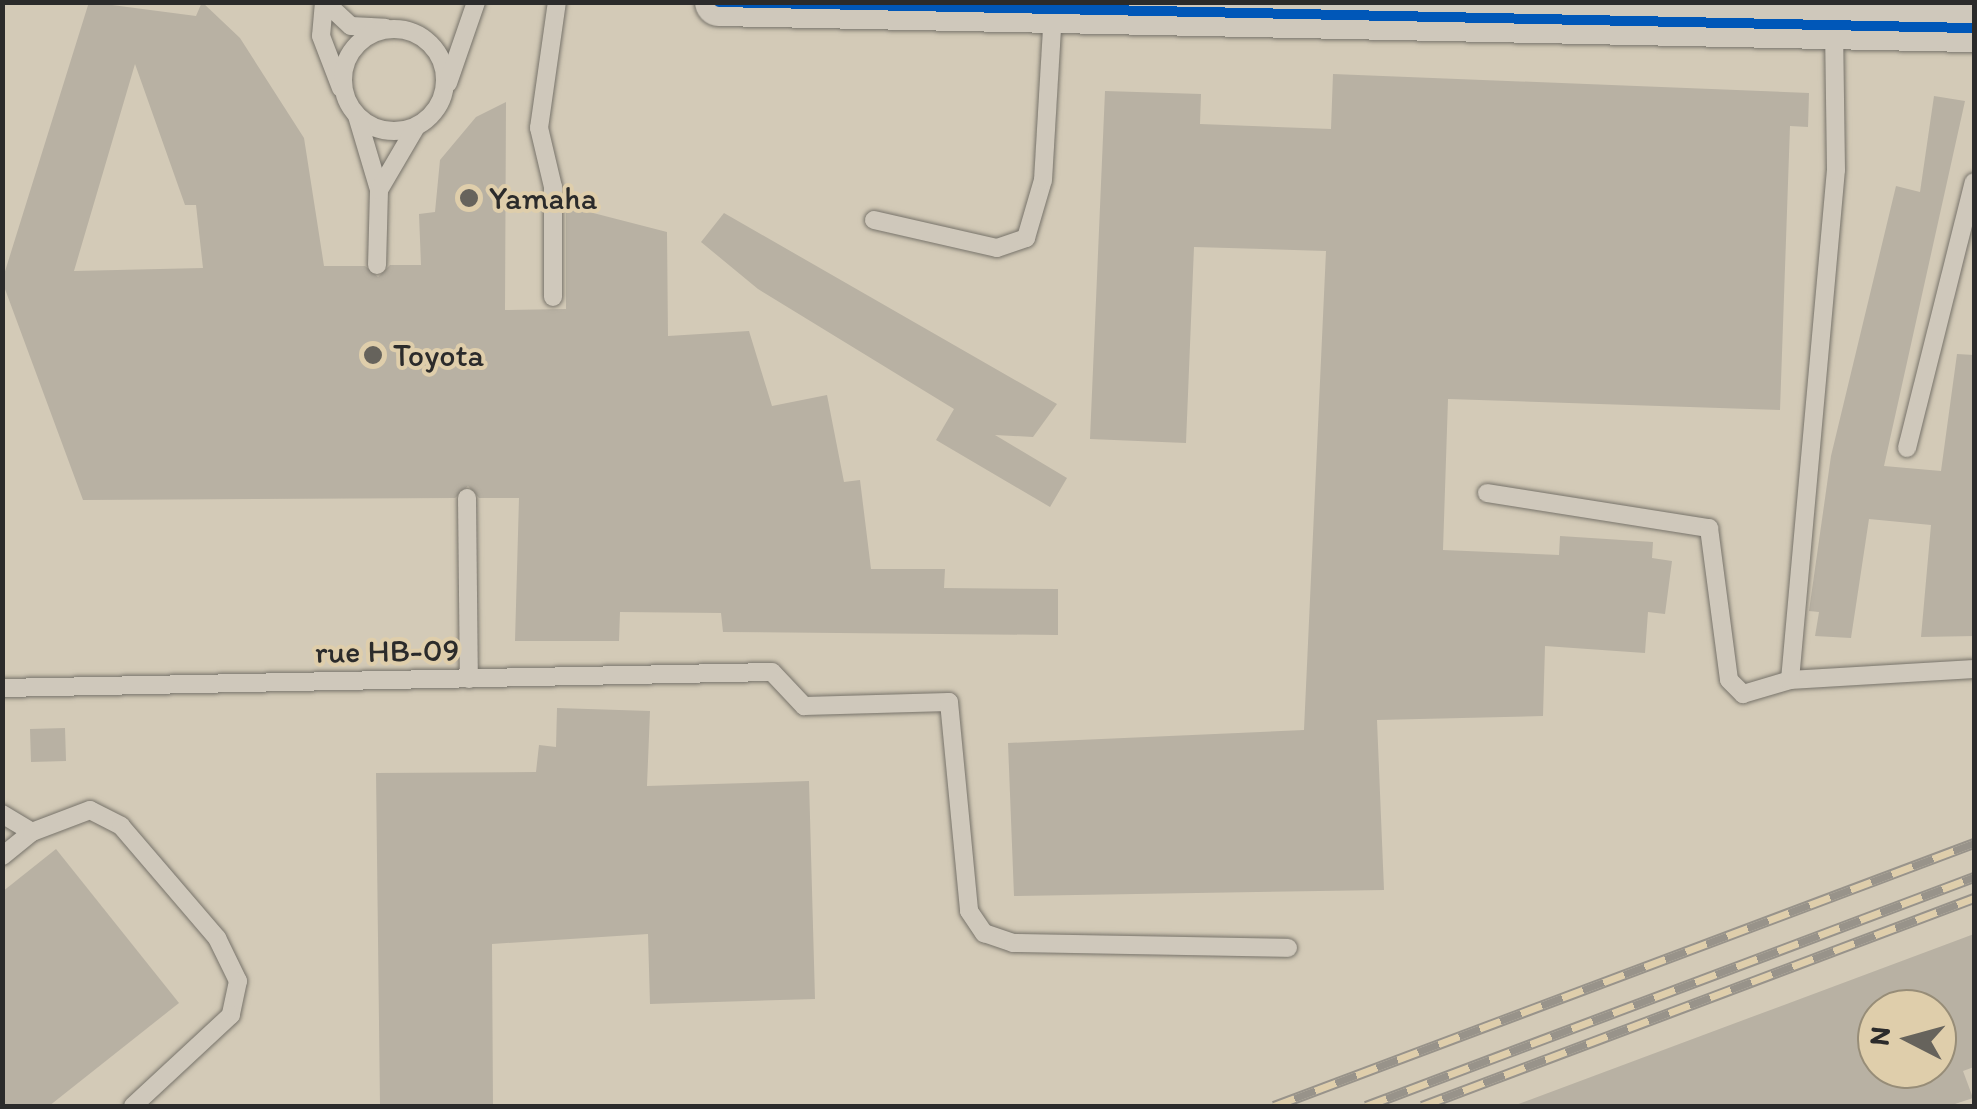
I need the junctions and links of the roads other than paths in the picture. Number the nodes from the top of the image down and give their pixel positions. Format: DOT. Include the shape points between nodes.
graph roads {
  1 [pos="324,2"];
  2 [pos="476,2"];
  3 [pos="557,2"];
  4 [pos="719,2"];
  5 [pos="1299,8"];
  6 [pos="1053,11"];
  7 [pos="1834,25"];
  8 [pos="391,28"];
  9 [pos="1974,28"];
  10 [pos="344,92"];
  11 [pos="442,97"];
  12 [pos="357,116"];
  13 [pos="416,127"];
  14 [pos="1974,182"];
  15 [pos="379,190"];
  16 [pos="874,220"];
  17 [pos="377,265"];
  18 [pos="553,298"];
  19 [pos="1907,448"];
  20 [pos="1487,494"];
  21 [pos="466,498"];
  22 [pos="1974,669"];
  23 [pos="469,679"];
  24 [pos="1790,680"];
  25 [pos="2,688"];
  26 [pos="2,814"];
  27 [pos="32,832"];
  28 [pos="2,856"];
  29 [pos="1288,948"];
  30 [pos="132,1106"];
  1 -- 8 [label="lane" via="351,26"];
  1 -- 10 [label="lane" via="326,60"];
  2 -- 11 [label="lane"];
  3 -- 18 [label="lane" via="539,128 553,188"];
  4 -- 6 [label="street"];
  5 -- 6 [label="street"];
  5 -- 7 [label="street"];
  6 -- 16 [label="lane" via="1043,180 1026,238 997,248"];
  7 -- 9 [label="street"];
  7 -- 24 [label="lane" via="1836,170"];
  8 -- 10 [label="lane" via="352,51"];
  8 -- 11 [label="lane" via="433,46"];
  10 -- 12 [label="lane"];
  11 -- 13 [label="lane"];
  12 -- 13 [label="lane" via="394,132"];
  12 -- 15 [label="lane"];
  13 -- 15 [label="lane"];
  14 -- 19 [label="lane"];
  15 -- 17 [label="lane"];
  20 -- 24 [label="lane" via="1709,528 1734,690"];
  21 -- 23 [label="lane"];
  22 -- 24 [label="lane"];
  23 -- 25 [label="lane, rue HB-09"];
  23 -- 29 [label="lane, rue HB-09" via="772,672 804,706 940,700 955,708 970,910 984,933 1013,943"];
  26 -- 27 [label="lane"];
  27 -- 28 [label="lane"];
  27 -- 30 [label="lane" via="90,810 121,826 217,938 238,981 232,1014"];
}
